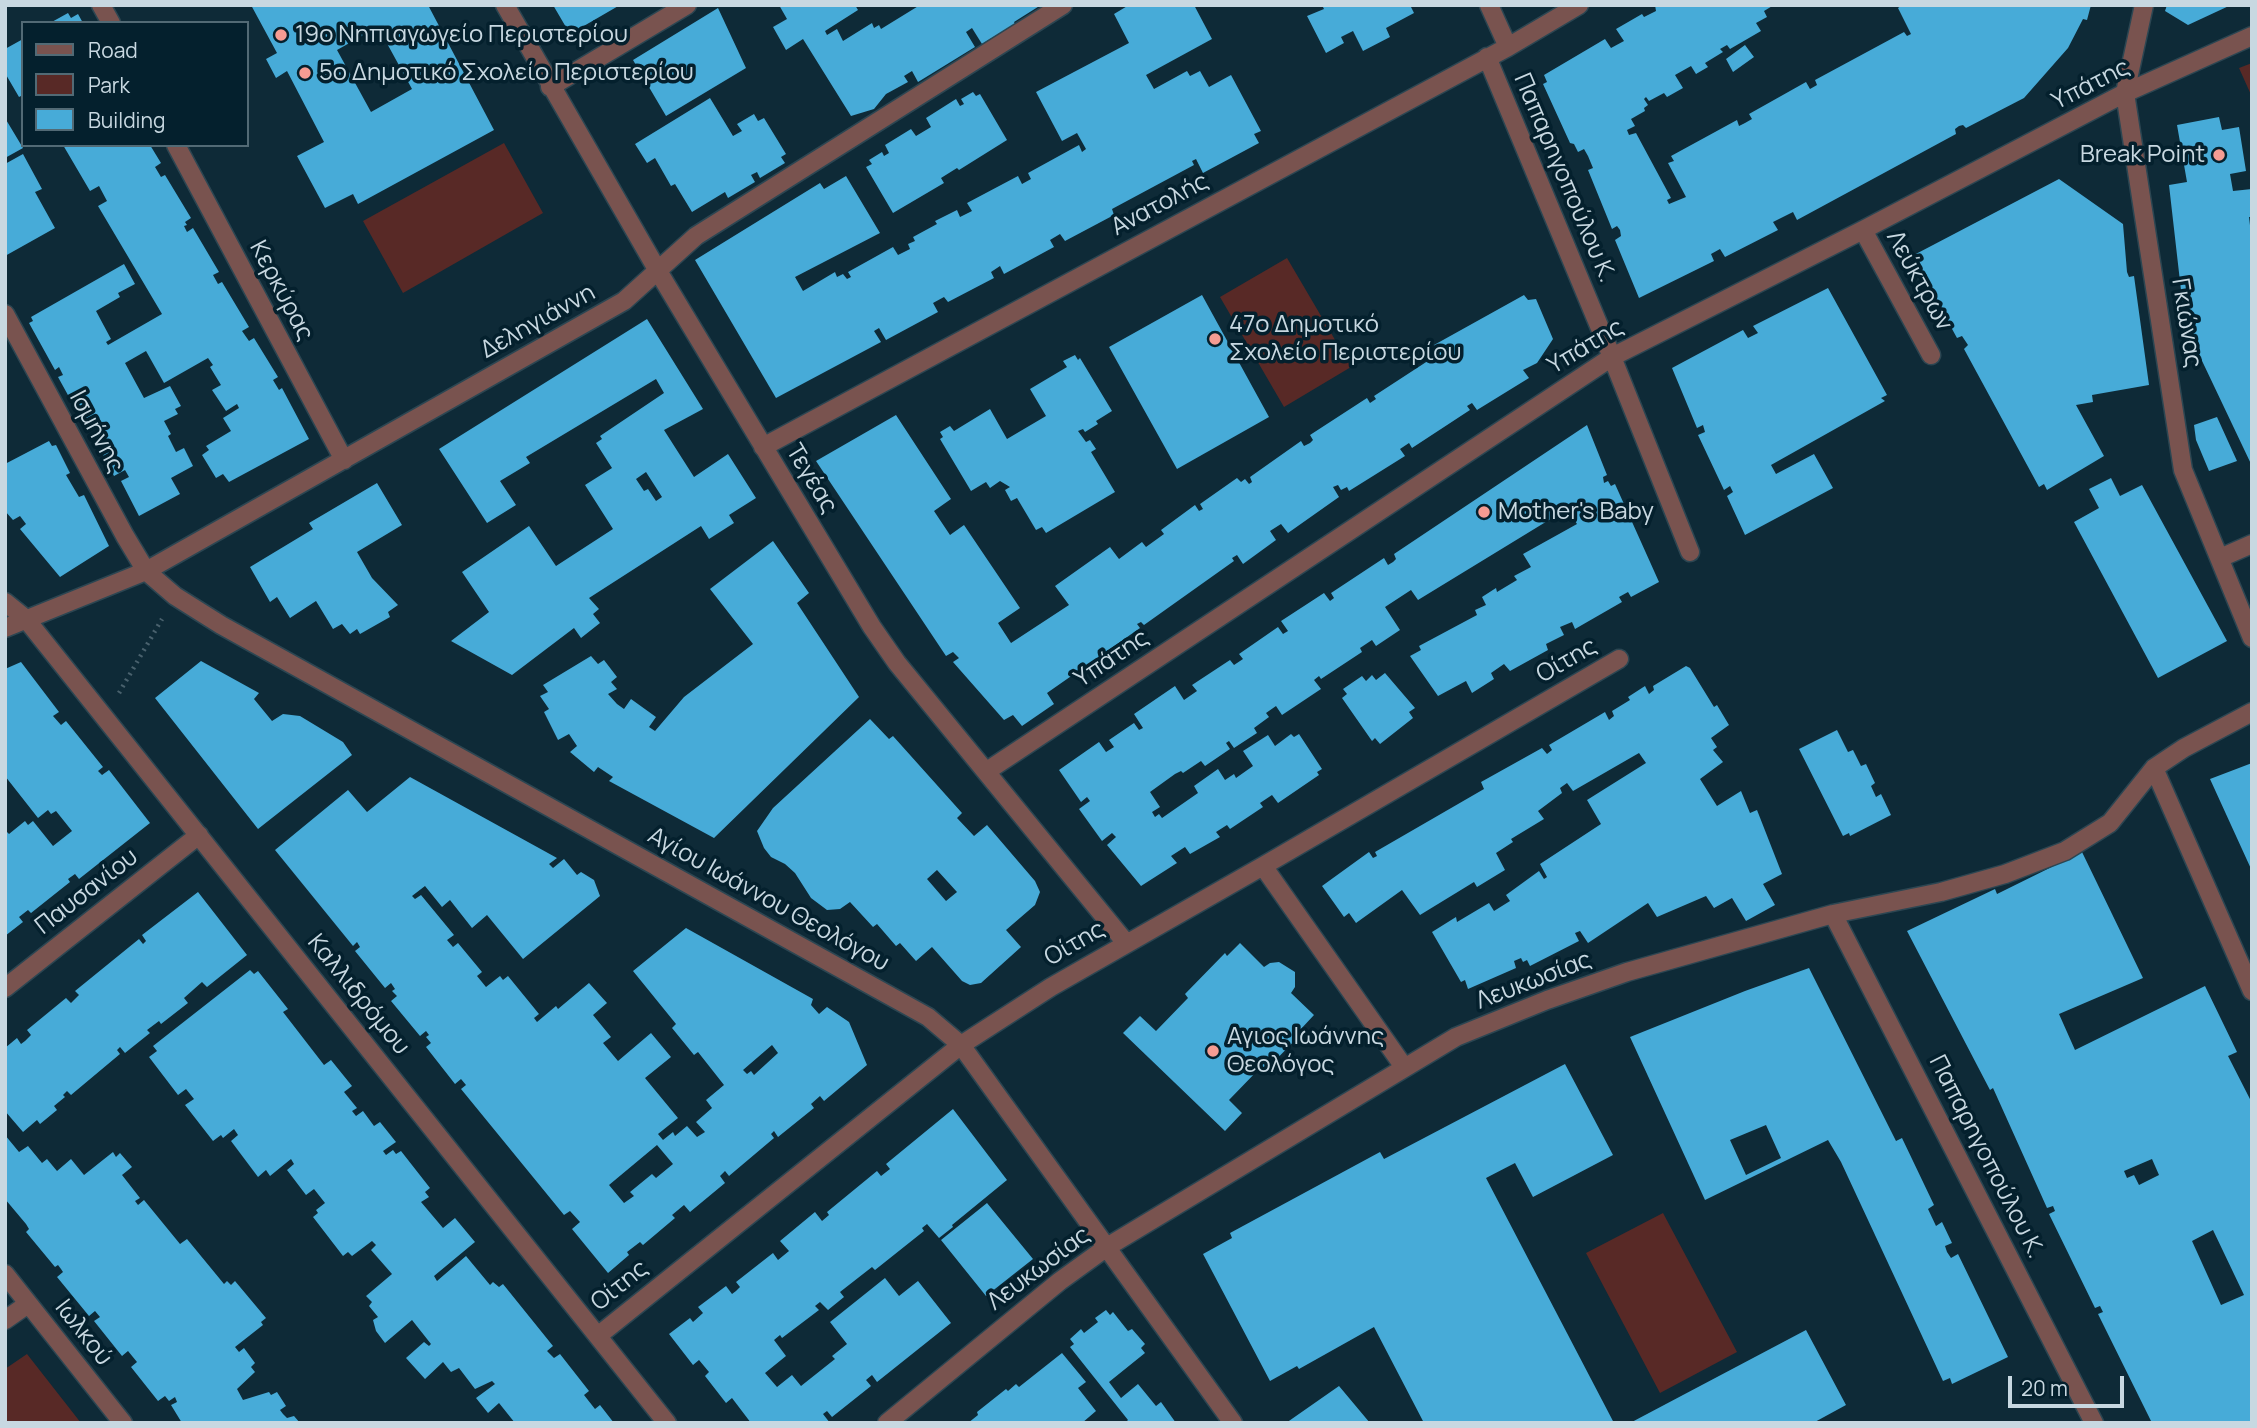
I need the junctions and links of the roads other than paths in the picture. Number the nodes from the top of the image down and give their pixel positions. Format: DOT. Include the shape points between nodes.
graph roads {
  1 [pos="102,5"];
  2 [pos="505,5"];
  3 [pos="687,5"];
  4 [pos="1063,5"];
  5 [pos="1489,5"];
  6 [pos="1579,5"];
  7 [pos="2144,5"];
  8 [pos="110,21"];
  9 [pos="2252,36"];
  10 [pos="1508,47"];
  11 [pos="1487,57"];
  12 [pos="550,87"];
  13 [pos="2125,93"];
  14 [pos="177,147"];
  15 [pos="1863,230"];
  16 [pos="658,271"];
  17 [pos="5,314"];
  18 [pos="1931,355"];
  19 [pos="1612,357"];
  20 [pos="763,447"];
  21 [pos="344,460"];
  22 [pos="2252,544"];
  23 [pos="1690,552"];
  24 [pos="2220,558"];
  25 [pos="146,571"];
  26 [pos="5,602"];
  27 [pos="26,619"];
  28 [pos="5,628"];
  29 [pos="2252,638"];
  30 [pos="1619,659"];
  31 [pos="2252,712"];
  32 [pos="2154,768"];
  33 [pos="987,771"];
  34 [pos="200,835"];
  35 [pos="1263,866"];
  36 [pos="1833,914"];
  37 [pos="1126,943"];
  38 [pos="2248,974"];
  39 [pos="5,988"];
  40 [pos="2252,991"];
  41 [pos="961,1045"];
  42 [pos="1404,1067"];
  43 [pos="1107,1247"];
  44 [pos="5,1274"];
  45 [pos="29,1304"];
  46 [pos="5,1320"];
  47 [pos="599,1335"];
  48 [pos="123,1423"];
  49 [pos="667,1423"];
  50 [pos="887,1423"];
  51 [pos="1233,1423"];
  52 [pos="2094,1423"];
  1 -- 8 [label="street"];
  2 -- 12 [label="street, Τεγέας"];
  3 -- 12 [label="street"];
  4 -- 16 [label="street, Δεληγιάννη" via="696,236"];
  5 -- 10 [label="street, Παπαρηγοπούλου Κ."];
  6 -- 10 [label="street, Ανατολής"];
  7 -- 13 [label="street, Γκιώνας"];
  9 -- 13 [label="street, Υπάτης"];
  10 -- 11 [label="street, Ανατολής"];
  11 -- 19 [label="street, Παπαρηγοπούλου Κ."];
  11 -- 20 [label="street, Ανατολής"];
  12 -- 16 [label="street, Τεγέας"];
  13 -- 15 [label="street, Υπάτης"];
  13 -- 24 [label="street, Γκιώνας" via="2183,470"];
  14 -- 21 [label="street, Κερκύρας"];
  15 -- 18 [label="street, Λεύκτρων"];
  15 -- 19 [label="street, Υπάτης"];
  16 -- 20 [label="street, Τεγέας"];
  16 -- 21 [label="street, Δεληγιάννη" via="624,301"];
  17 -- 25 [label="street, Ισμήνης"];
  19 -- 23 [label="street, Παπαρηγοπούλου Κ."];
  19 -- 33 [label="street, Υπάτης"];
  20 -- 33 [label="street, Τεγέας" via="872,627"];
  21 -- 25 [label="street, Δεληγιάννη"];
  22 -- 24 [label="street"];
  24 -- 29 [label="street, Γκιώνας"];
  25 -- 27 [label="street, Δεληγιάννη"];
  25 -- 41 [label="street, Αγίου Ιωάννου Θεολόγου" via="221,625 928,1017"];
  26 -- 27 [label="street, Καλλιδρόμου"];
  27 -- 28 [label="street, Δεληγιάννη"];
  27 -- 34 [label="street, Καλλιδρόμου"];
  30 -- 35 [label="street, Οίτης"];
  31 -- 32 [label="street, Λευκωσίας"];
  32 -- 36 [label="street, Λευκωσίας" via="2110,823 2065,851 1941,892"];
  32 -- 38 [label="street"];
  33 -- 37 [label="street, Τεγέας"];
  34 -- 39 [label="street, Παυσανίου"];
  34 -- 47 [label="street, Καλλιδρόμου"];
  35 -- 37 [label="street, Οίτης"];
  35 -- 42 [label="street"];
  36 -- 42 [label="street, Λευκωσίας" via="1627,972 1547,1000 1455,1037"];
  36 -- 52 [label="street, Παπαρηγοπούλου Κ."];
  37 -- 41 [label="street, Οίτης"];
  38 -- 40 [label="street"];
  41 -- 43 [label="street, Αγίου Ιωάννου Θεολόγου"];
  41 -- 47 [label="street, Οίτης"];
  42 -- 43 [label="street, Λευκωσίας"];
  43 -- 50 [label="street, Λευκωσίας"];
  43 -- 51 [label="street, Αγίου Ιωάννου Θεολόγου"];
  44 -- 45 [label="street, Ιωλκού"];
  45 -- 46 [label="street"];
  45 -- 48 [label="street, Ιωλκού"];
  47 -- 49 [label="street, Καλλιδρόμου"];
}
